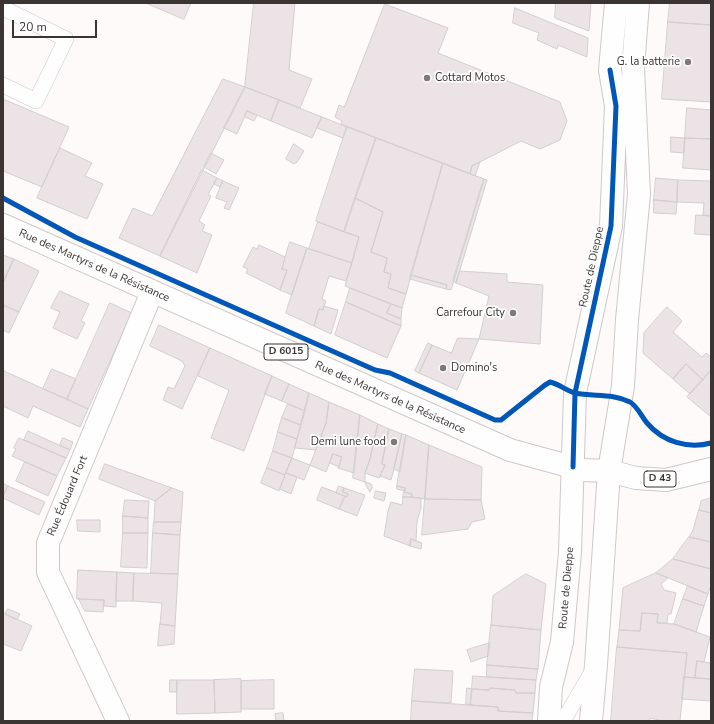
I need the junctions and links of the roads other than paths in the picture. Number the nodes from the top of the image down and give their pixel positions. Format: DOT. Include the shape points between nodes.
graph roads {
  1 [pos="616,3"];
  2 [pos="638,3"];
  3 [pos="3,8"];
  4 [pos="3,85"];
  5 [pos="3,225"];
  6 [pos="152,292"];
  7 [pos="578,468"];
  8 [pos="711,469"];
  9 [pos="609,471"];
  10 [pos="596,665"];
  11 [pos="118,721"];
  12 [pos="548,721"];
  13 [pos="563,721"];
  14 [pos="591,721"];
  1 -- 7 [label="main road, Route de Dieppe" via="610,70 616,106 611,226 575,392"];
  2 -- 9 [label="main road" via="633,68 639,194 622,386"];
  3 -- 4 [label="lane" via="66,39 36,101"];
  5 -- 6 [label="main road, Rue des Martyrs de la Résistance / D 6015"];
  6 -- 7 [label="main road, Rue des Martyrs de la Résistance / D 6015" via="503,448"];
  6 -- 11 [label="main road, Rue Édouard Fort" via="48,543 48,572"];
  7 -- 9 [label="main road, D 43"];
  7 -- 12 [label="main road, Route de Dieppe" via="562,642 551,687"];
  8 -- 9 [label="main road, D 43" via="666,480 636,478"];
  9 -- 10 [label="main road"];
  10 -- 13 [label="lane"];
  10 -- 14 [label="main road"];
}
